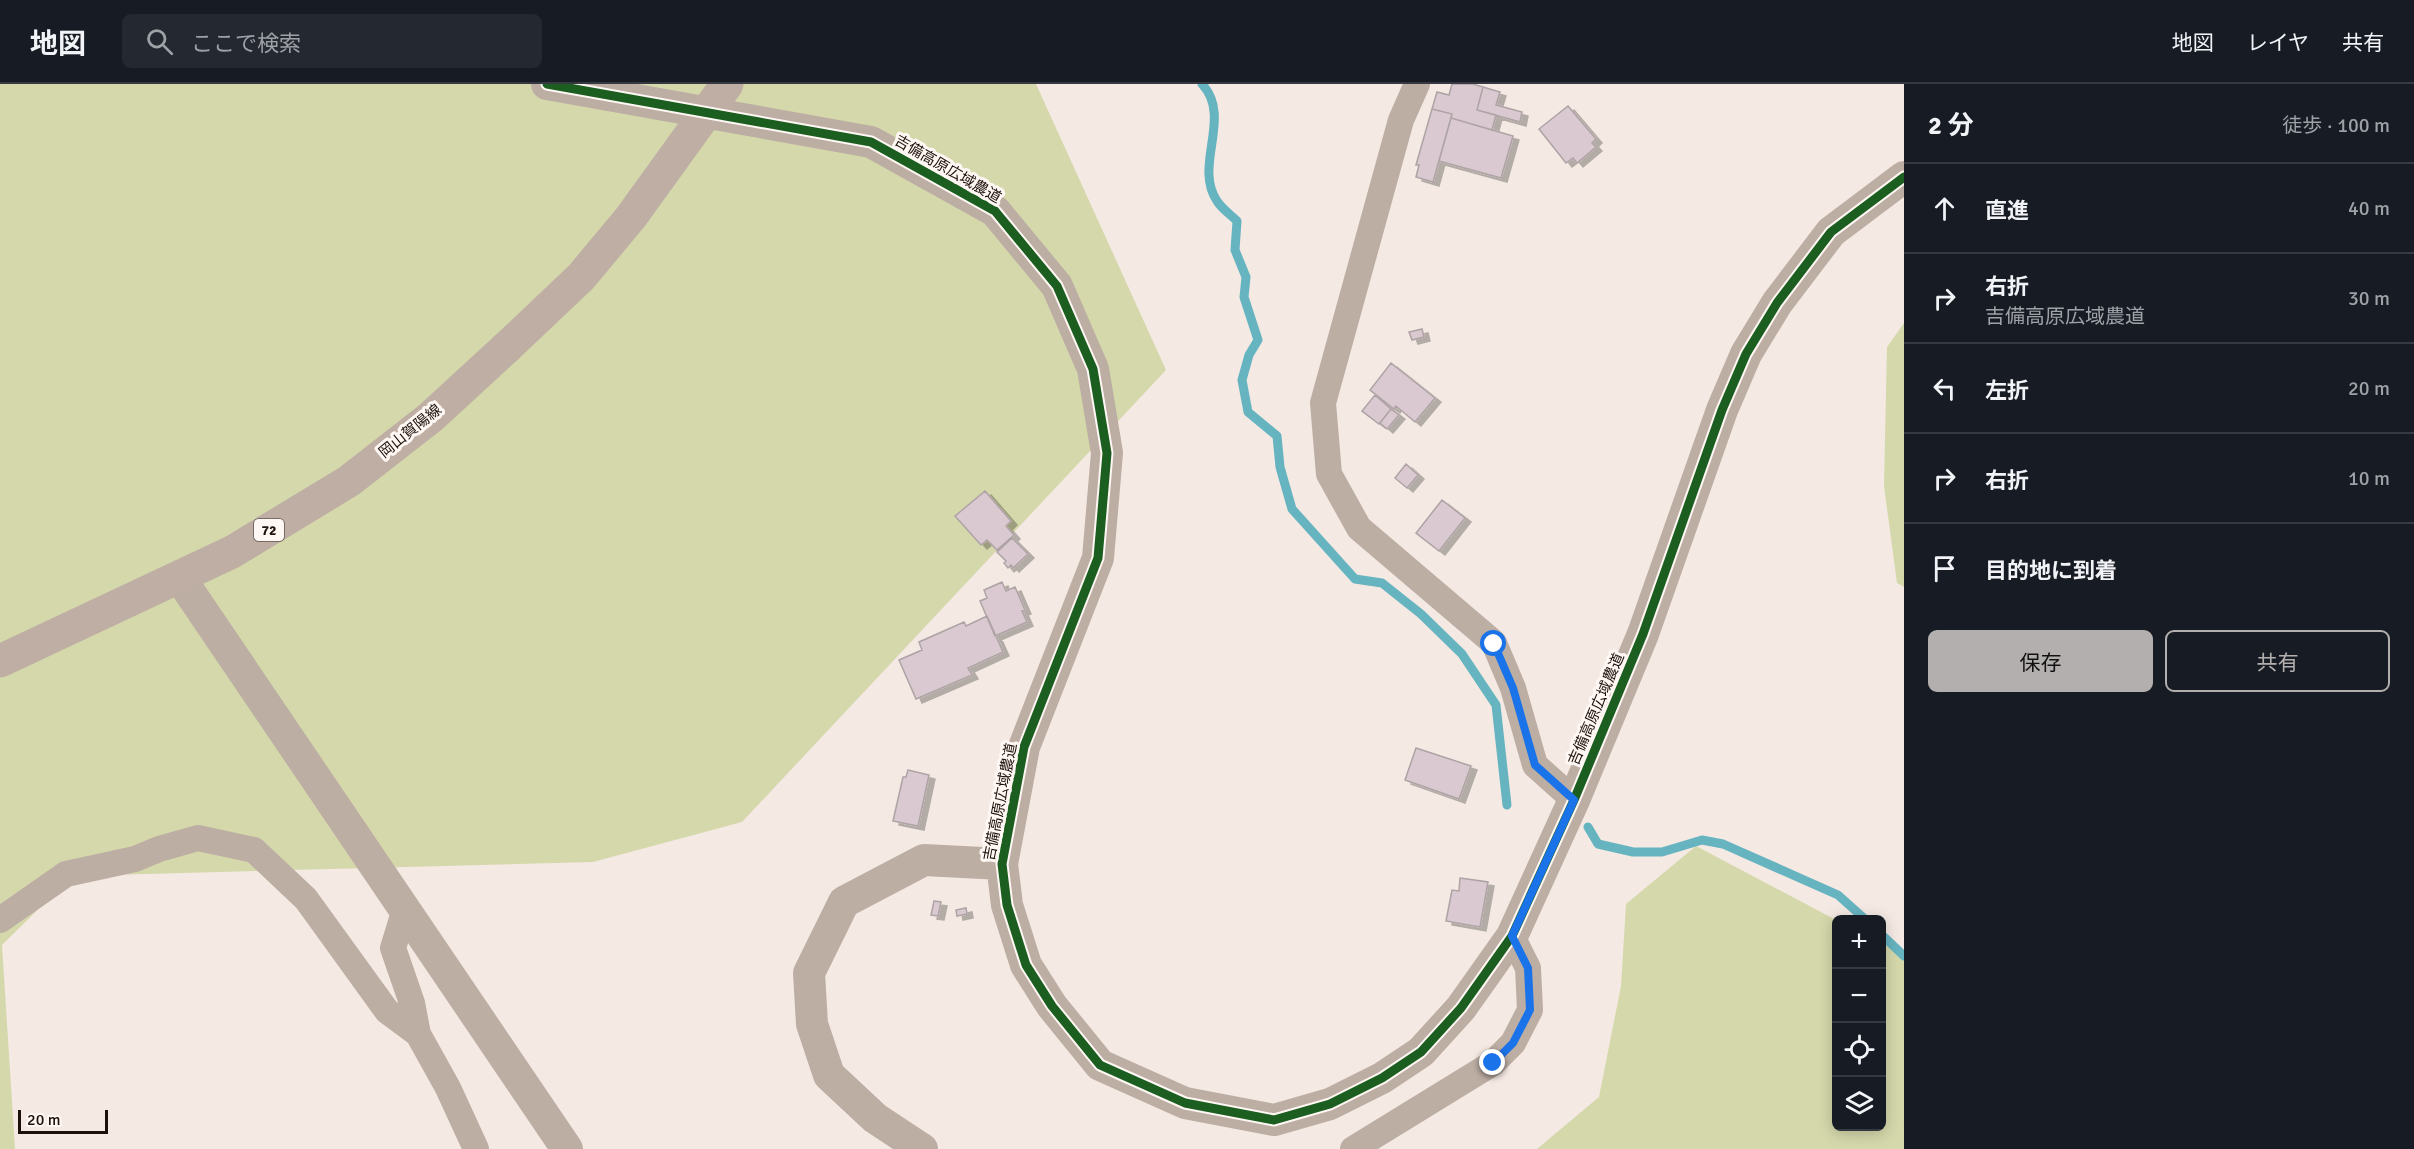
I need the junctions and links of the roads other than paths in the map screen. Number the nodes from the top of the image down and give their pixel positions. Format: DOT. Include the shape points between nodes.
graph roads {
  1 [pos="547,84"];
  2 [pos="727,84"];
  3 [pos="1417,84"];
  4 [pos="1904,177"];
  5 [pos="180,578"];
  6 [pos="0,661"];
  7 [pos="1574,800"];
  8 [pos="1002,864"];
  9 [pos="405,909"];
  10 [pos="0,920"];
  11 [pos="1512,936"];
  12 [pos="418,1034"];
  13 [pos="476,1149"];
  14 [pos="567,1149"];
  15 [pos="922,1149"];
  16 [pos="1353,1149"];
  1 -- 8 [label="street, 吉備高原広域農道" via="871,142 995,211 1057,286 1093,369 1107,453 1098,558 1024,747"];
  2 -- 5 [label="main road, 岡山賀陽線 / 72, bridge" via="631,217 581,277 431,417 349,481 232,552"];
  3 -- 7 [label="street" via="1401,120 1323,403 1329,474 1359,528 1494,644 1513,688 1535,765"];
  4 -- 7 [label="street, 吉備高原広域農道" via="1831,232 1777,303 1746,354 1722,410 1643,634"];
  5 -- 6 [label="main road, 岡山賀陽線 / 72"];
  5 -- 9 [label="street"];
  7 -- 11 [label="street, 吉備高原広域農道"];
  8 -- 11 [label="street, 吉備高原広域農道" via="1007,905 1026,965 1052,1006 1100,1065 1185,1103 1274,1120 1330,1104 1382,1078 1420,1052 1461,1008"];
  8 -- 15 [label="street" via="924,860 844,902 809,972 812,1024 829,1075 875,1118"];
  9 -- 12 [label="street" via="393,948"];
  9 -- 14 [label="street"];
  10 -- 12 [label="street" via="66,874 135,860 198,838 254,850 306,899 387,1011"];
  11 -- 16 [label="street" via="1528,968 1530,1010 1513,1043 1493,1063"];
  12 -- 13 [label="street"];
}
